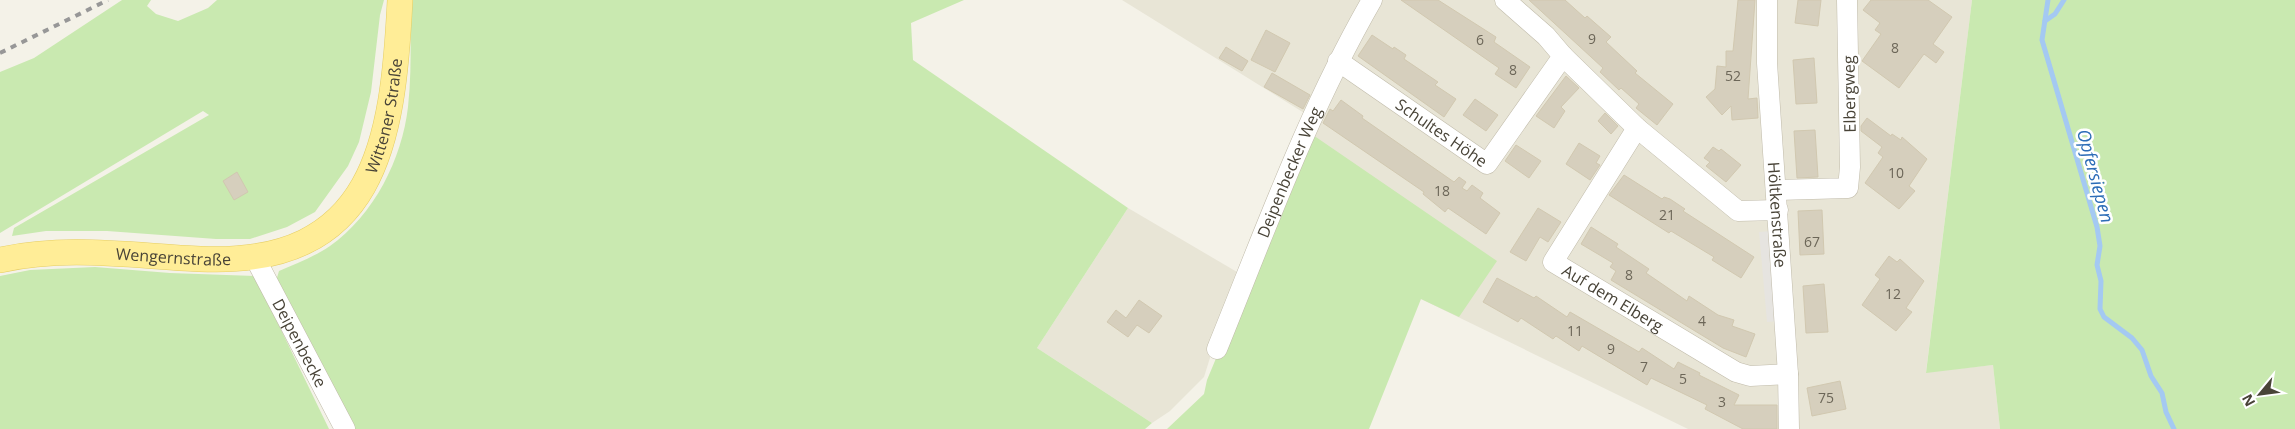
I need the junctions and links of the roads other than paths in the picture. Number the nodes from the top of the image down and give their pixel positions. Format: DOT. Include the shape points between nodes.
graph roads {
  1 [pos="400,0"];
  2 [pos="1372,0"];
  3 [pos="1505,0"];
  4 [pos="1767,0"];
  5 [pos="1848,0"];
  6 [pos="1562,56"];
  7 [pos="1338,61"];
  8 [pos="1637,128"];
  9 [pos="1777,200"];
  10 [pos="338,220"];
  11 [pos="255,258"];
  12 [pos="0,260"];
  13 [pos="1217,349"];
  14 [pos="1788,374"];
  15 [pos="345,429"];
  16 [pos="1789,429"];
  1 -- 10 [label="main road, Wittener Straße" via="397,62 384,137 369,177"];
  2 -- 7 [label="street, Deipenbecker Weg"];
  3 -- 6 [label="street" via="1546,36"];
  4 -- 9 [label="street, Höltkenstraße" via="1767,63"];
  5 -- 9 [label="street, Elbergweg" via="1848,188"];
  6 -- 7 [label="street, Schultes Höhe" via="1487,164"];
  6 -- 8 [label="street"];
  7 -- 13 [label="street, Deipenbecker Weg" via="1309,122"];
  8 -- 9 [label="street" via="1738,210"];
  8 -- 14 [label="street, Auf dem Elberg" via="1553,262 1736,372 1750,376"];
  9 -- 14 [label="street, Höltkenstraße"];
  10 -- 11 [label="main road, Wengernstraße" via="307,241"];
  11 -- 12 [label="main road, Wengernstraße" via="198,259 72,252 22,255"];
  11 -- 15 [label="street, Deipenbecke"];
  14 -- 16 [label="street, Höltkenstraße"];
}
